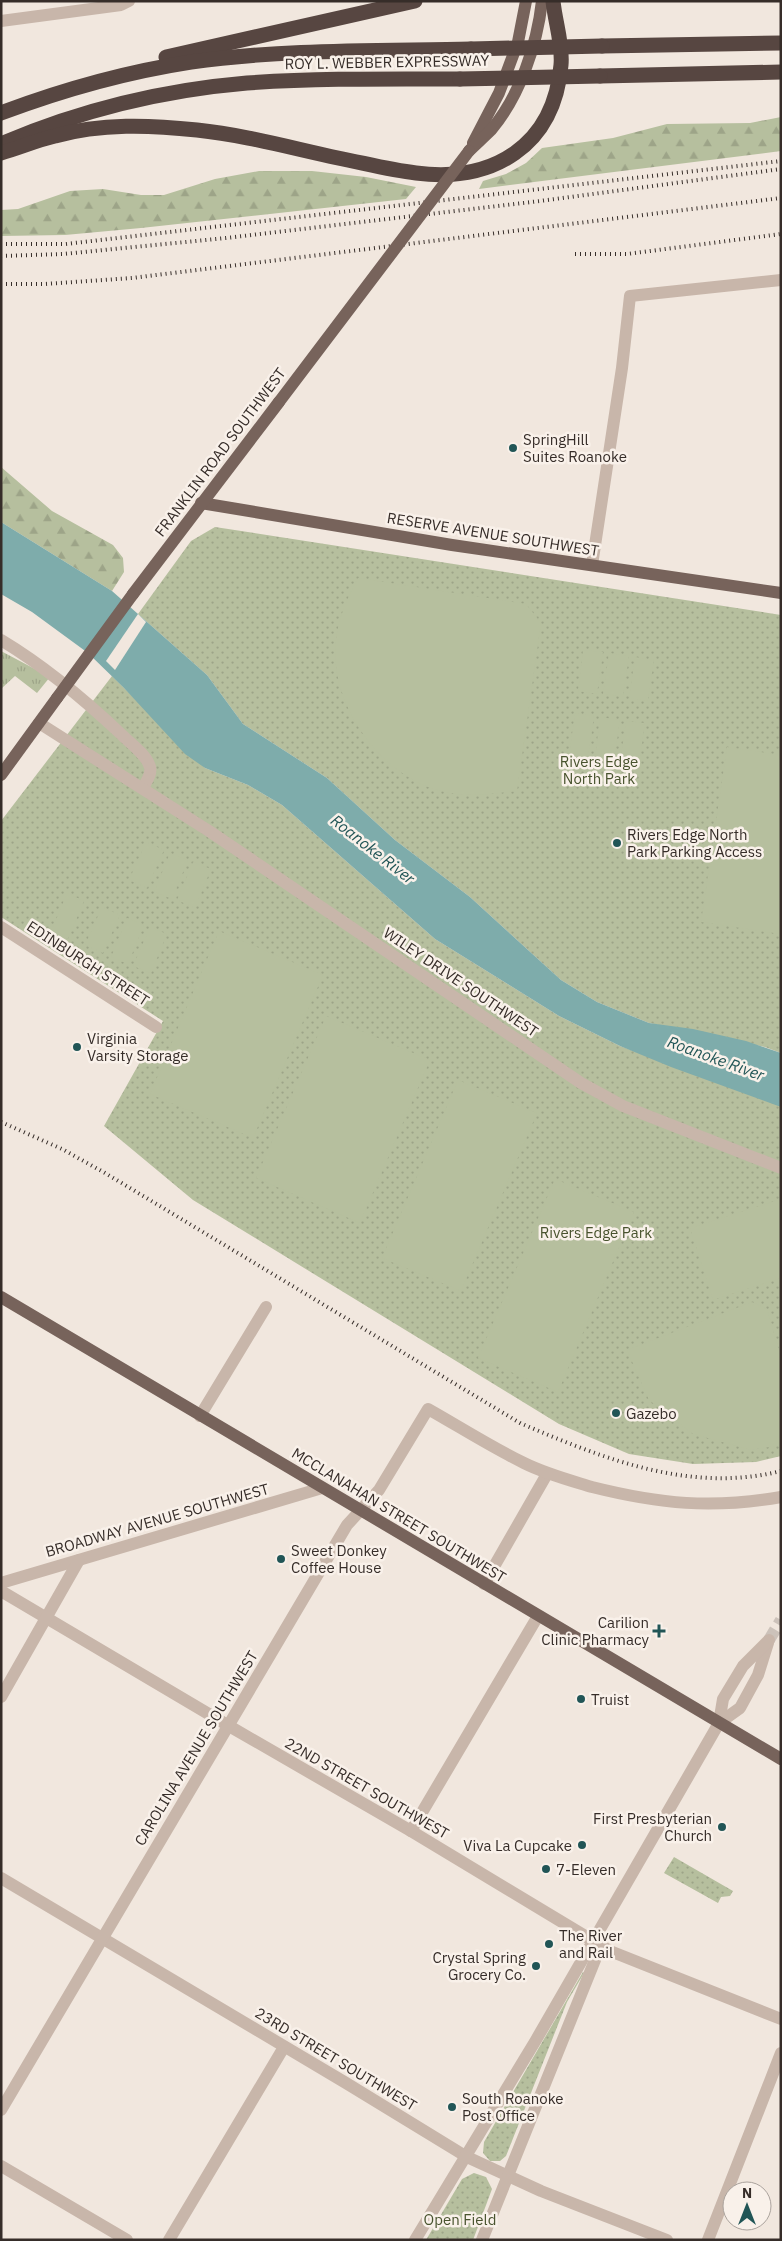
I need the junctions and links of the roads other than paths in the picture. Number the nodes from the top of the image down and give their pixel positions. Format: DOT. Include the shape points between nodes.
graph roads {
  1 [pos="129,1"];
  2 [pos="416,1"];
  3 [pos="526,1"];
  4 [pos="542,1"];
  5 [pos="553,1"];
  6 [pos="1,21"];
  7 [pos="781,43"];
  8 [pos="781,72"];
  9 [pos="61,92"];
  10 [pos="1,113"];
  11 [pos="1,144"];
  12 [pos="469,151"];
  13 [pos="1,153"];
  14 [pos="781,280"];
  15 [pos="201,503"];
  16 [pos="592,565"];
  17 [pos="781,593"];
  18 [pos="1,640"];
  19 [pos="39,723"];
  20 [pos="1,775"];
  21 [pos="143,788"];
  22 [pos="1,927"];
  23 [pos="156,1027"];
  24 [pos="781,1168"];
  25 [pos="1,1297"];
  26 [pos="266,1308"];
  27 [pos="200,1416"];
  28 [pos="548,1474"];
  29 [pos="322,1488"];
  30 [pos="781,1497"];
  31 [pos="360,1510"];
  32 [pos="78,1560"];
  33 [pos="1,1583"];
  34 [pos="484,1584"];
  35 [pos="1,1591"];
  36 [pos="538,1616"];
  37 [pos="46,1618"];
  38 [pos="1,1697"];
  39 [pos="719,1723"];
  40 [pos="228,1726"];
  41 [pos="781,1760"];
  42 [pos="412,1832"];
  43 [pos="1,1878"];
  44 [pos="103,1938"];
  45 [pos="593,1940"];
  46 [pos="781,2019"];
  47 [pos="284,2047"];
  48 [pos="781,2053"];
  49 [pos="1,2110"];
  50 [pos="467,2157"];
  51 [pos="1,2166"];
  52 [pos="506,2176"];
  53 [pos="127,2240"];
  54 [pos="169,2240"];
  55 [pos="414,2240"];
  56 [pos="482,2240"];
  57 [pos="667,2240"];
  58 [pos="708,2240"];
  1 -- 6 [label="street" via="121,5"];
  2 -- 9 [label="highway" via="147,61"];
  3 -- 12 [label="main road, FRANKLIN ROAD SOUTHWEST" via="518,42 499,93"];
  4 -- 12 [label="main road, FRANKLIN ROAD SOUTHWEST" via="534,44 511,100 491,130"];
  5 -- 13 [label="highway" via="561,64 551,110 533,138 517,153 487,168 453,174 417,174 199,130 157,127 87,130"];
  7 -- 9 [label="highway, ROY L. WEBBER EXPRESSWAY, bridge" via="286,53 148,70"];
  8 -- 11 [label="highway, ROY L. WEBBER EXPRESSWAY, bridge" via="304,80 205,88 94,112"];
  9 -- 10 [label="highway, ROY L. WEBBER EXPRESSWAY"];
  12 -- 15 [label="main road, FRANKLIN ROAD SOUTHWEST, bridge"];
  14 -- 16 [label="street" via="630,296"];
  15 -- 16 [label="main road, RESERVE AVENUE SOUTHWEST"];
  15 -- 19 [label="main road, FRANKLIN ROAD SOUTHWEST, bridge"];
  16 -- 17 [label="main road, RESERVE AVENUE SOUTHWEST"];
  18 -- 21 [label="street" via="81,696 129,742 150,767 150,775"];
  19 -- 20 [label="main road, FRANKLIN ROAD SOUTHWEST"];
  19 -- 21 [label="street, WILEY DRIVE SOUTHWEST"];
  21 -- 24 [label="street, WILEY DRIVE SOUTHWEST" via="581,1084 623,1106"];
  22 -- 23 [label="street, EDINBURGH STREET"];
  25 -- 27 [label="main road, MCCLANAHAN STREET SOUTHWEST"];
  26 -- 27 [label="street"];
  27 -- 29 [label="main road, MCCLANAHAN STREET SOUTHWEST"];
  28 -- 30 [label="street" via="611,1492 684,1504 744,1503"];
  28 -- 31 [label="street, CAROLINA AVENUE SOUTHWEST" via="428,1409 379,1490"];
  28 -- 34 [label="street"];
  29 -- 31 [label="main road, MCCLANAHAN STREET SOUTHWEST"];
  29 -- 32 [label="street, BROADWAY AVENUE SOUTHWEST"];
  31 -- 34 [label="main road, MCCLANAHAN STREET SOUTHWEST"];
  31 -- 40 [label="street, CAROLINA AVENUE SOUTHWEST" via="347,1525"];
  32 -- 33 [label="street, BROADWAY AVENUE SOUTHWEST"];
  32 -- 37 [label="street"];
  34 -- 36 [label="main road, MCCLANAHAN STREET SOUTHWEST"];
  35 -- 37 [label="street, 22ND STREET SOUTHWEST"];
  36 -- 39 [label="main road, MCCLANAHAN STREET SOUTHWEST"];
  36 -- 42 [label="street"];
  37 -- 38 [label="street"];
  37 -- 40 [label="street, 22ND STREET SOUTHWEST"];
  39 -- 39 [label="street" via="740,1708 758,1675 769,1640 743,1666 723,1699"];
  39 -- 41 [label="main road, MCCLANAHAN STREET SOUTHWEST"];
  39 -- 45 [label="street"];
  40 -- 42 [label="street, 22ND STREET SOUTHWEST"];
  40 -- 44 [label="street, CAROLINA AVENUE SOUTHWEST"];
  42 -- 45 [label="street, 22ND STREET SOUTHWEST"];
  43 -- 44 [label="street, 23RD STREET SOUTHWEST"];
  44 -- 47 [label="street, 23RD STREET SOUTHWEST"];
  44 -- 49 [label="street, CAROLINA AVENUE SOUTHWEST"];
  45 -- 46 [label="street, 22ND STREET SOUTHWEST" via="610,1951"];
  45 -- 50 [label="street"];
  45 -- 52 [label="street" via="595,1960"];
  47 -- 50 [label="street, 23RD STREET SOUTHWEST"];
  47 -- 54 [label="street"];
  48 -- 58 [label="street"];
  50 -- 52 [label="street, 23RD STREET SOUTHWEST"];
  50 -- 55 [label="street"];
  51 -- 53 [label="street"];
  52 -- 56 [label="street"];
  52 -- 57 [label="street, 23RD STREET SOUTHWEST"];
}
